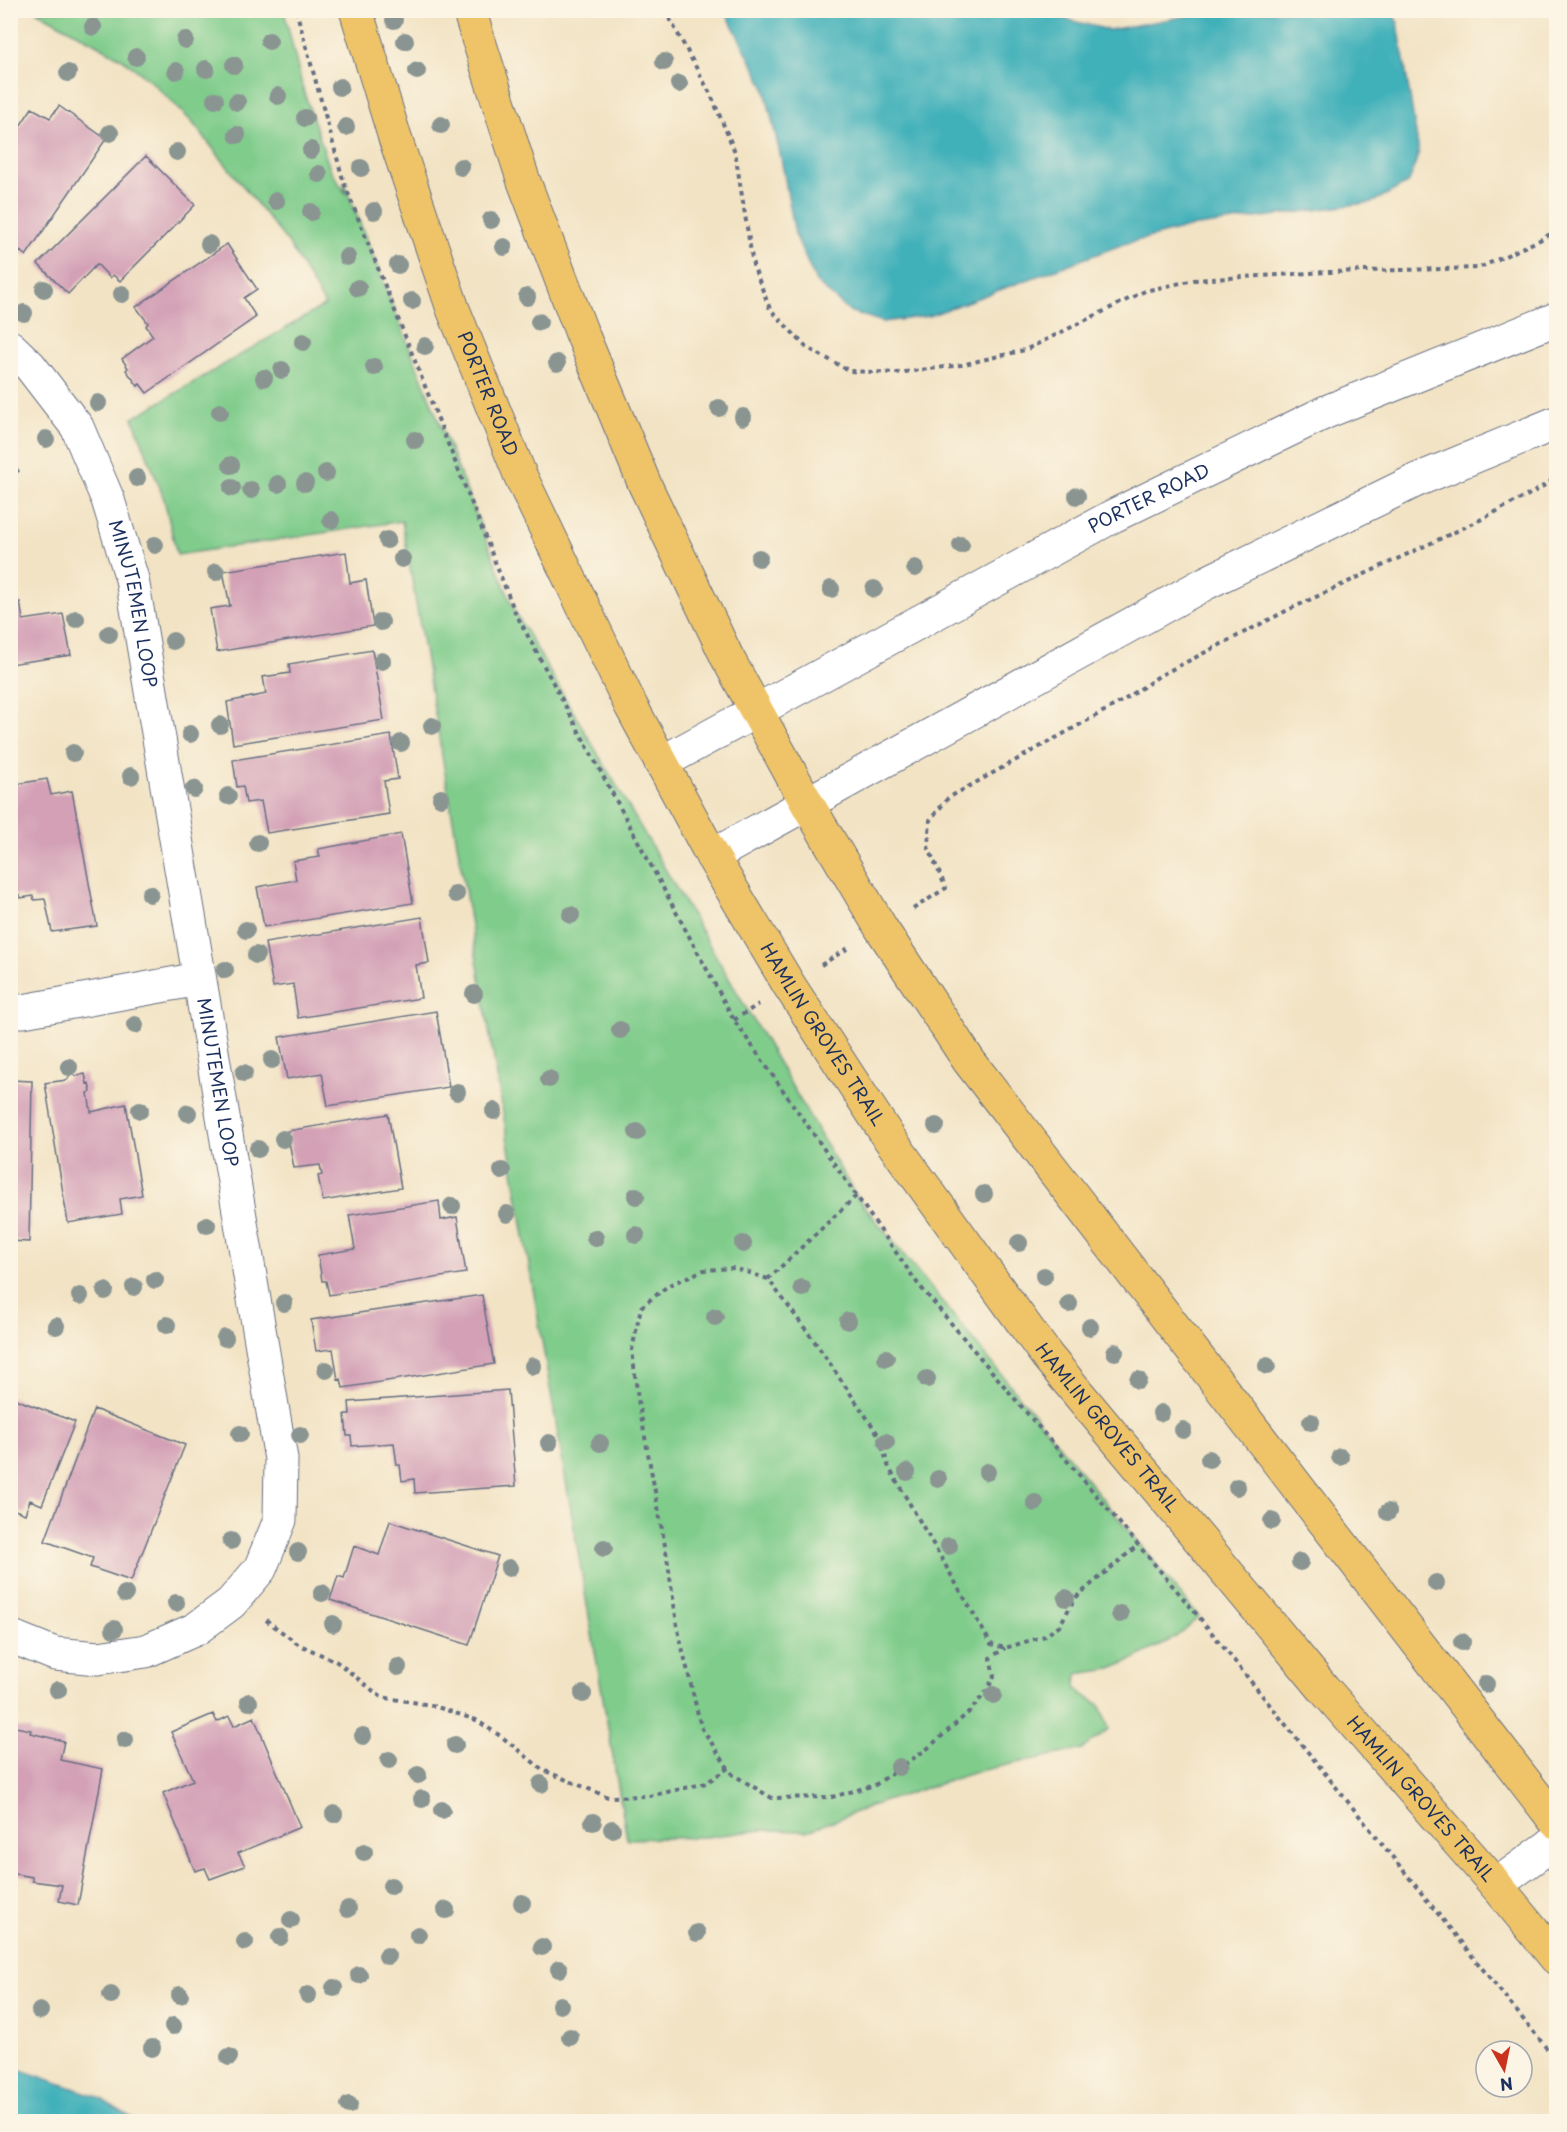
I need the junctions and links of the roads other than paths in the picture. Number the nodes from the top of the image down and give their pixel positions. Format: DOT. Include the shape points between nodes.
graph roads {
  1 [pos="356,10"];
  2 [pos="469,10"];
  3 [pos="1557,319"];
  4 [pos="10,347"];
  5 [pos="1557,423"];
  6 [pos="756,710"];
  7 [pos="661,763"];
  8 [pos="807,805"];
  9 [pos="712,856"];
  10 [pos="199,979"];
  11 [pos="10,1011"];
  12 [pos="10,1636"];
  13 [pos="1557,1822"];
  14 [pos="1557,1841"];
  15 [pos="1496,1885"];
  16 [pos="1557,1958"];
  1 -- 7 [label="main road, PORTER ROAD" via="453,309 521,477"];
  2 -- 6 [label="main road" via="523,179 580,331 645,485"];
  3 -- 6 [label="street, PORTER ROAD" via="1326,412 1241,453 1113,516"];
  4 -- 10 [label="street, MINUTEMEN LOOP" via="30,366 77,427 108,500 132,579"];
  5 -- 8 [label="street" via="1417,480 1206,583"];
  6 -- 7 [label="street, PORTER ROAD"];
  6 -- 8 [label="main road"];
  7 -- 9 [label="main road, PORTER ROAD"];
  8 -- 9 [label="street"];
  8 -- 13 [label="main road" via="881,928 969,1060"];
  9 -- 15 [label="main road, HAMLIN GROVES TRAIL" via="789,985 890,1138 1047,1356 1324,1689"];
  10 -- 11 [label="street"];
  10 -- 12 [label="street, MINUTEMEN LOOP" via="281,1459 280,1520 260,1569 231,1604 196,1629 146,1651 98,1658 55,1654"];
  14 -- 15 [label="street"];
  15 -- 16 [label="main road, HAMLIN GROVES TRAIL"];
}
